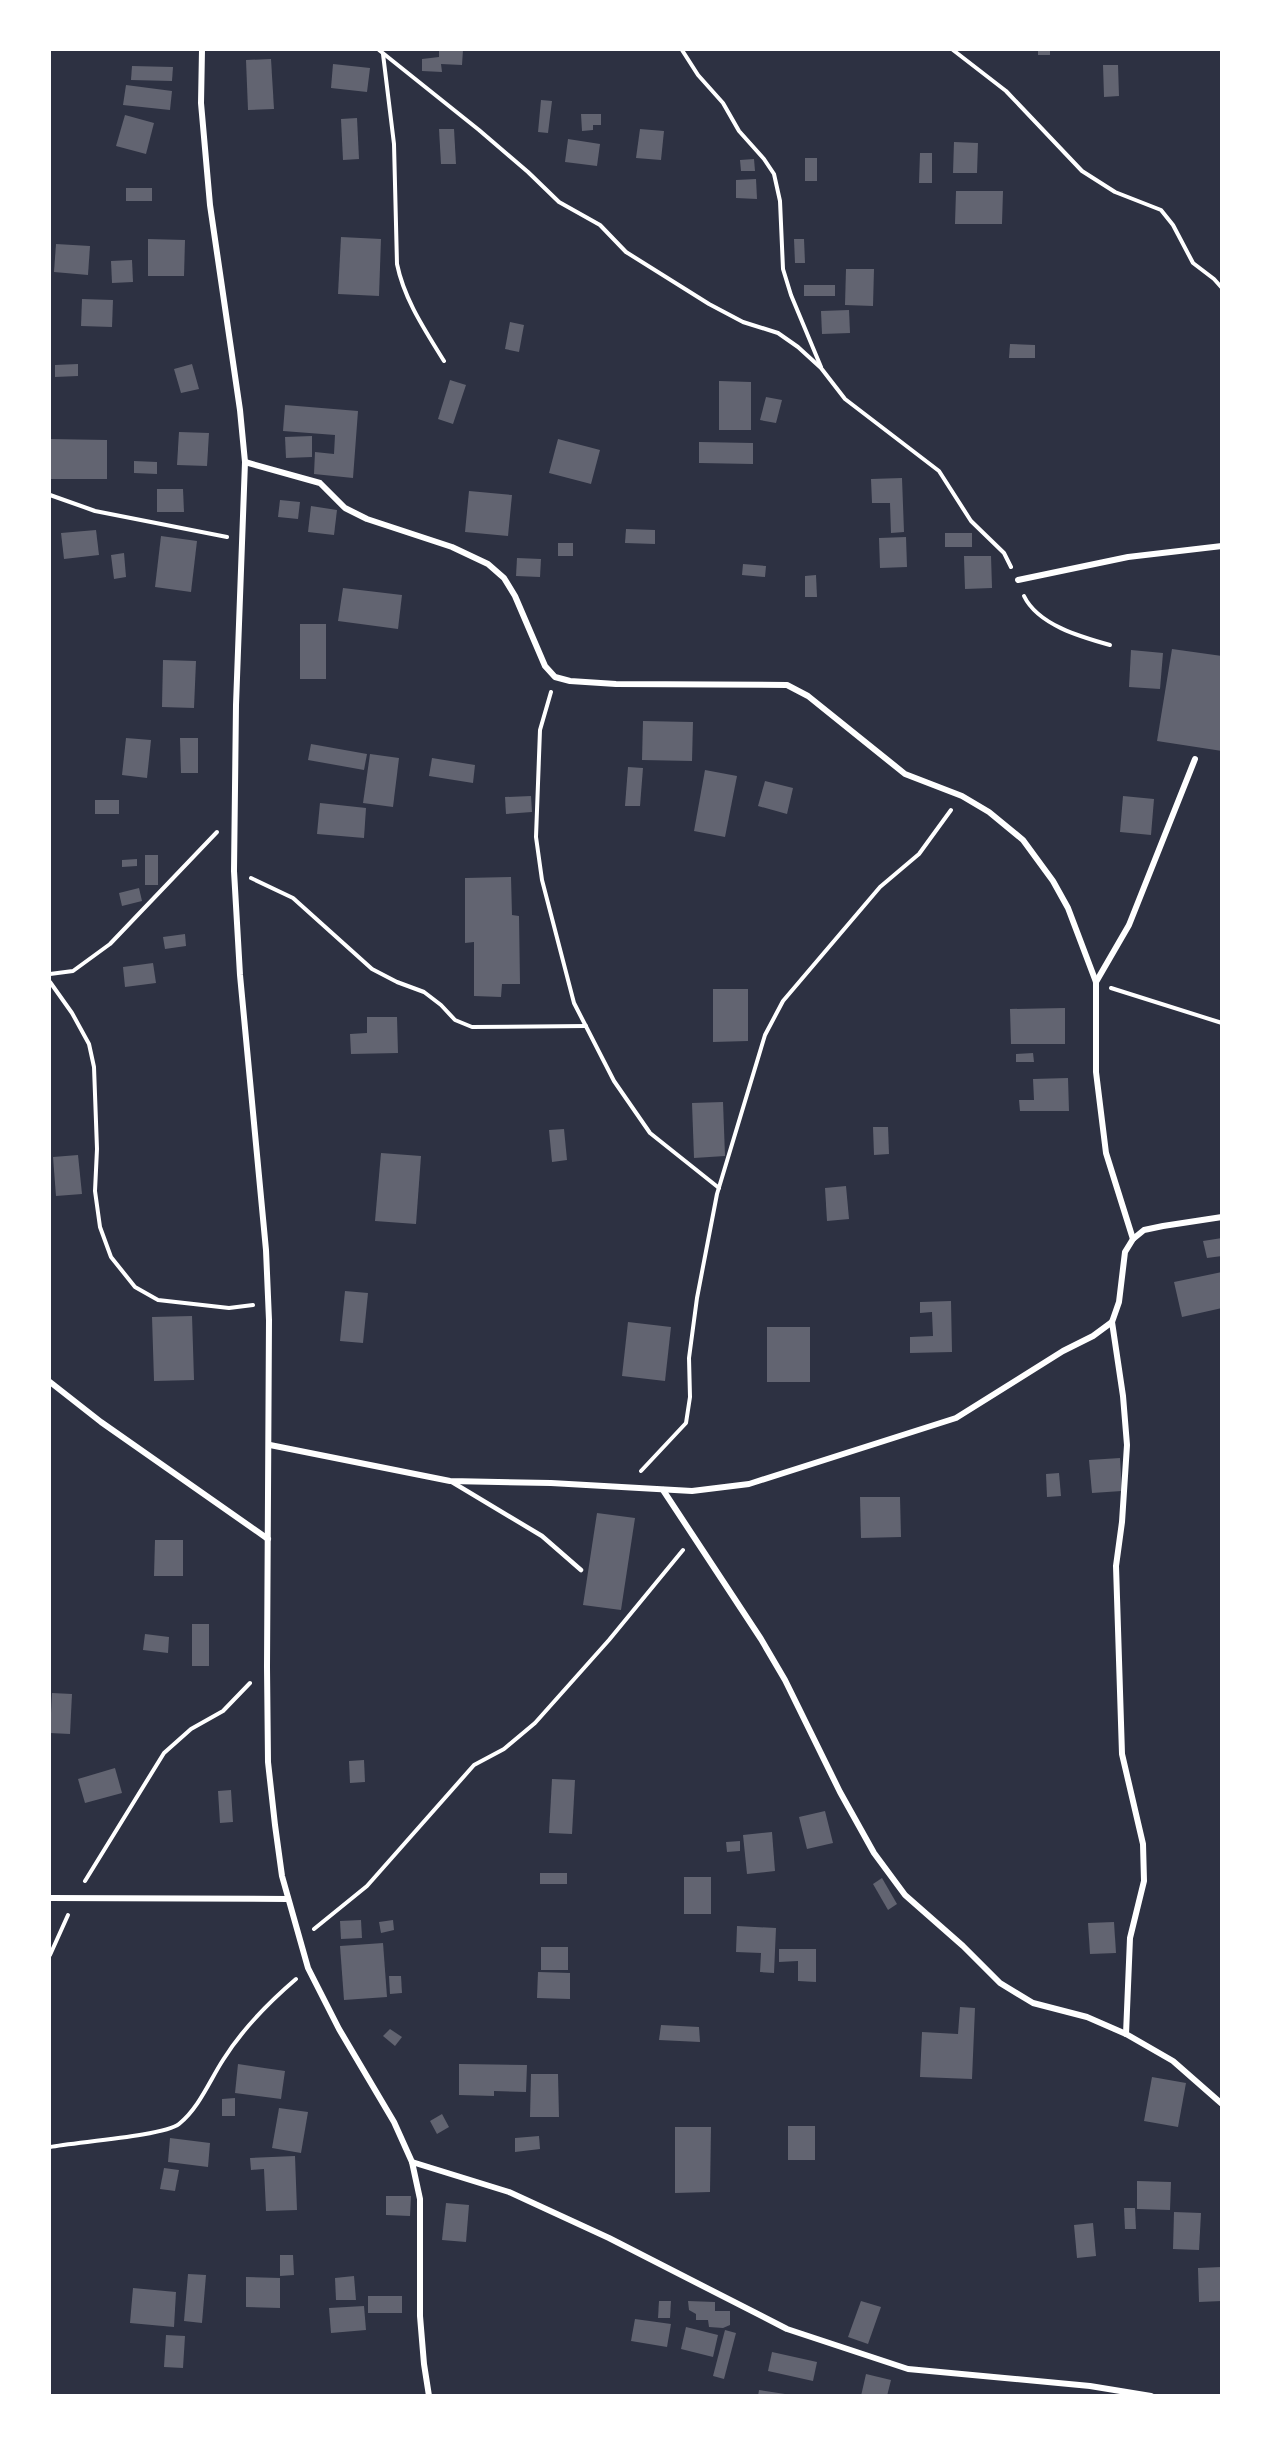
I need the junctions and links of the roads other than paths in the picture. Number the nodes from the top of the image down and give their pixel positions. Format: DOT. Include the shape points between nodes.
graph roads {
  1 [pos="202,50"];
  2 [pos="245,462"];
  3 [pos="1221,546"];
  4 [pos="1018,580"];
  5 [pos="1195,759"];
  6 [pos="1096,982"];
  7 [pos="1221,1217"];
  8 [pos="1132,1239"];
  9 [pos="1112,1322"];
  10 [pos="50,1382"];
  11 [pos="270,1445"];
  12 [pos="450,1481"];
  13 [pos="663,1490"];
  14 [pos="268,1539"];
  15 [pos="581,1570"];
  16 [pos="50,1898"];
  17 [pos="288,1899"];
  18 [pos="1126,2034"];
  19 [pos="1221,2104"];
  20 [pos="412,2162"];
  21 [pos="429,2396"];
  22 [pos="1151,2396"];
  1 -- 2 [label="street" via="201,103 210,205"];
  2 -- 6 [label="street" via="320,483 345,508 367,519 452,547 488,564 504,578 515,596 545,666 555,677 616,684 787,685 808,696 905,774 962,796 1023,840 1068,908"];
  2 -- 11 [label="street" via="234,871 266,1250"];
  3 -- 4 [label="street" via="1128,557"];
  5 -- 6 [label="street" via="1129,925"];
  6 -- 8 [label="street" via="1096,1072 1106,1153"];
  7 -- 8 [label="street" via="1144,1230"];
  8 -- 9 [label="street" via="1125,1252 1119,1302"];
  9 -- 13 [label="street" via="956,1418 748,1484 692,1491"];
  9 -- 18 [label="street" via="1127,1445 1116,1566 1122,1754 1143,1844 1144,1881 1130,1938"];
  10 -- 14 [label="street"];
  11 -- 12 [label="street"];
  11 -- 14 [label="street"];
  12 -- 13 [label="street"];
  12 -- 15 [label="lane" via="542,1536"];
  13 -- 18 [label="street" via="766,1647 845,1802 874,1853 905,1895 1000,1983 1033,2003"];
  14 -- 17 [label="street" via="268,1762"];
  16 -- 17 [label="street"];
  17 -- 20 [label="street" via="308,1968 394,2122"];
  18 -- 19 [label="street" via="1173,2061"];
  20 -- 21 [label="street" via="420,2199 420,2316"];
  20 -- 22 [label="street" via="509,2192 787,2329 908,2369 1090,2386"];
}
